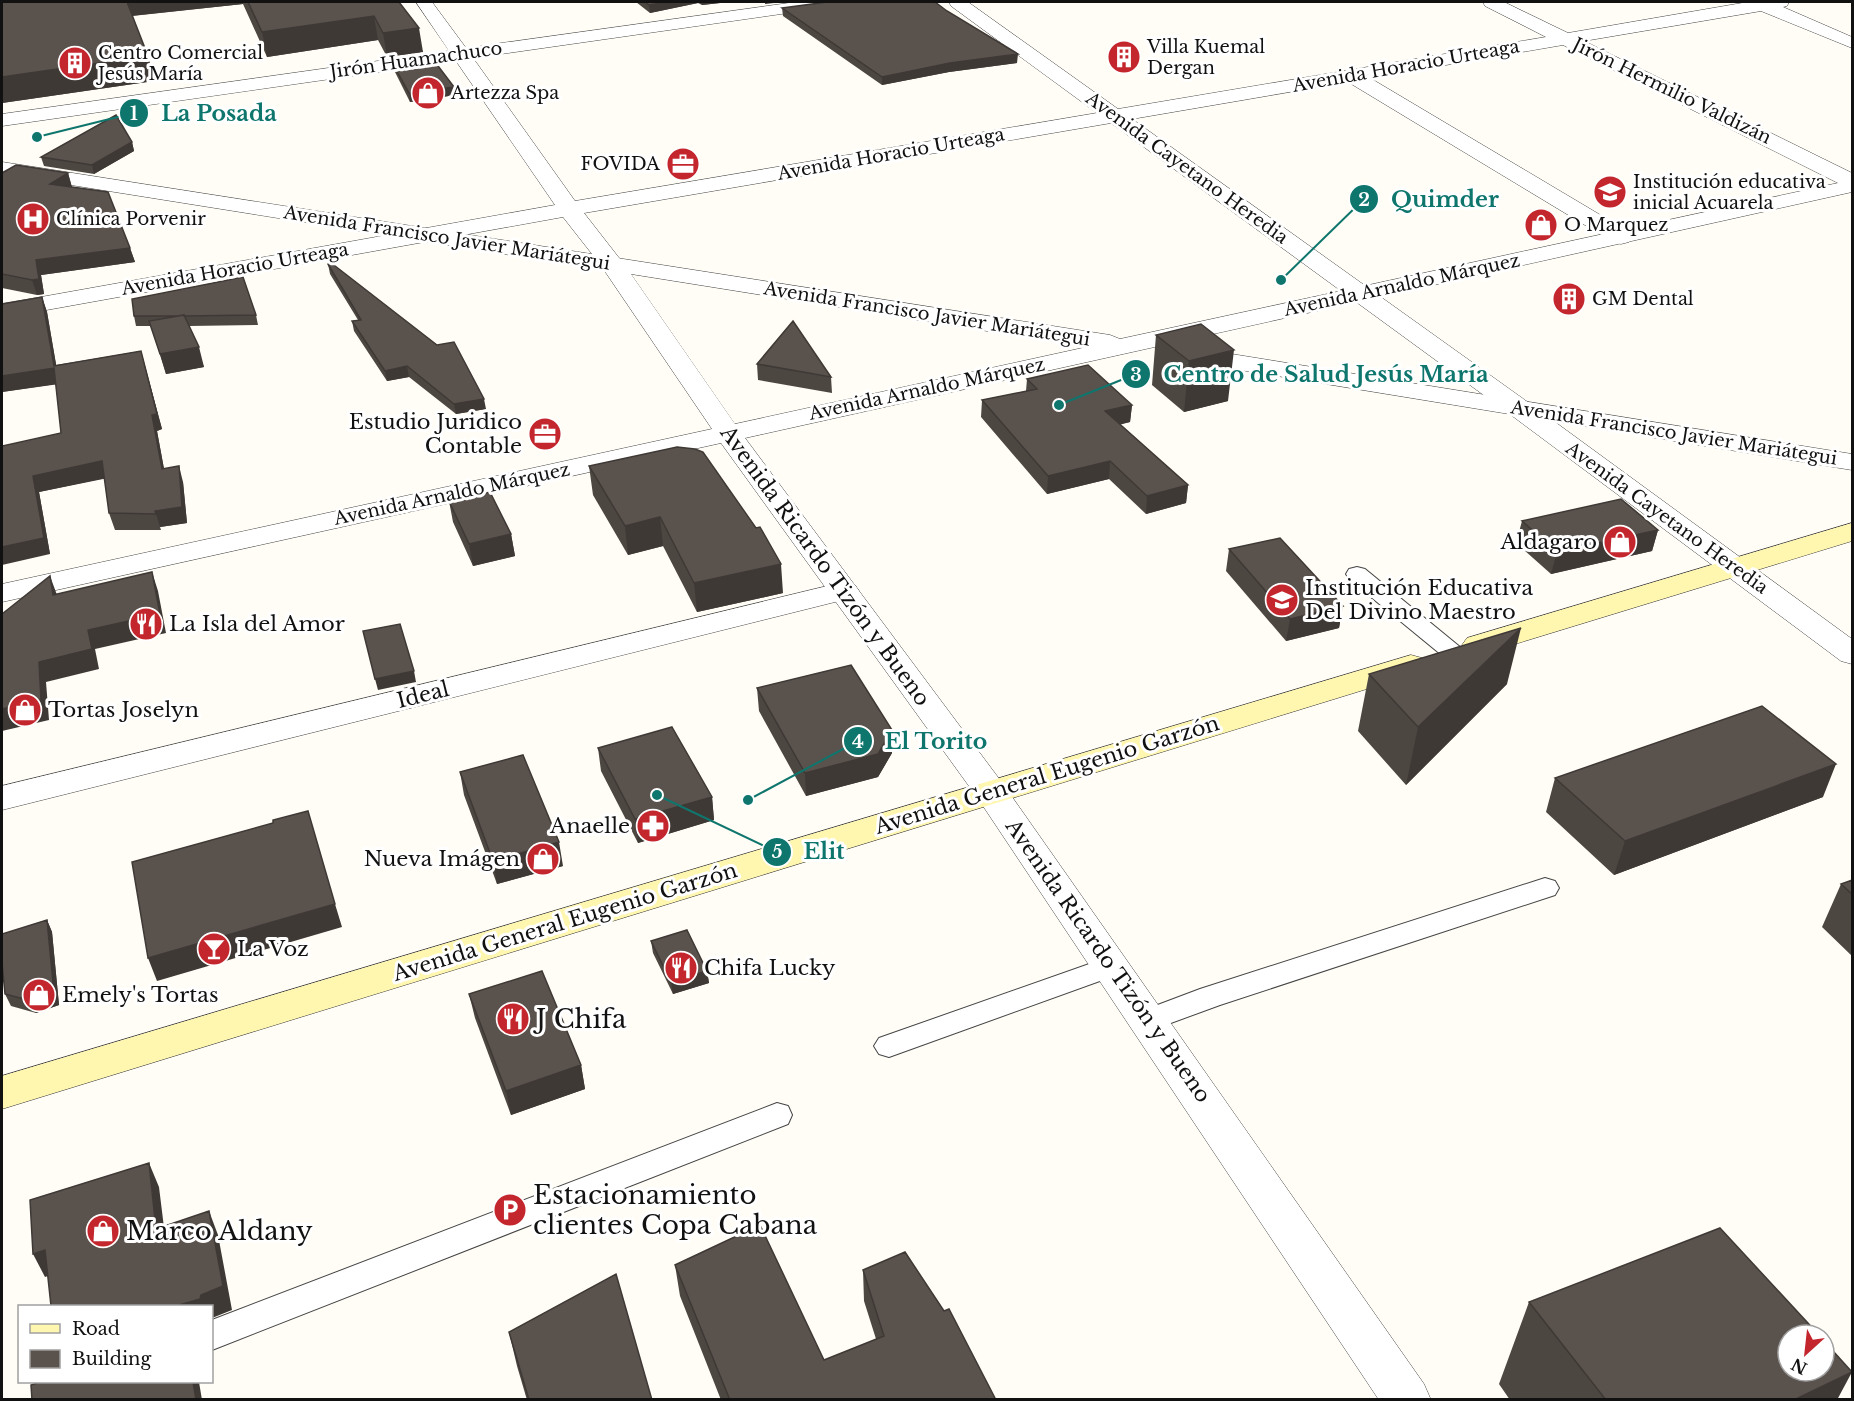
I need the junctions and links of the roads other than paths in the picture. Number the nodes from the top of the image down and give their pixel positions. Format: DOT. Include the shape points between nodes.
graph roads {
  1 [pos="424,2"];
  2 [pos="830,2"];
  3 [pos="957,2"];
  4 [pos="1491,2"];
  5 [pos="1767,3"];
  6 [pos="1565,39"];
  7 [pos="1852,43"];
  8 [pos="462,53"];
  9 [pos="1351,75"];
  10 [pos="1115,116"];
  11 [pos="2,120"];
  12 [pos="2,168"];
  13 [pos="1852,181"];
  14 [pos="1852,186"];
  15 [pos="569,209"];
  16 [pos="428,235"];
  17 [pos="1622,237"];
  18 [pos="611,263"];
  19 [pos="1359,294"];
  20 [pos="2,311"];
  21 [pos="1127,345"];
  22 [pos="1520,409"];
  23 [pos="728,433"];
  24 [pos="1852,462"];
  25 [pos="1852,532"];
  26 [pos="1734,568"];
  27 [pos="1357,574"];
  28 [pos="844,591"];
  29 [pos="2,593"];
  30 [pos="1452,652"];
  31 [pos="1852,654"];
  32 [pos="991,792"];
  33 [pos="2,798"];
  34 [pos="1545,888"];
  35 [pos="1113,966"];
  36 [pos="1149,1020"];
  37 [pos="889,1046"];
  38 [pos="2,1093"];
  39 [pos="777,1115"];
  40 [pos="213,1335"];
  41 [pos="1407,1400"];
  1 -- 8 [label="street, Avenida Ricardo Tizón y Bueno"];
  2 -- 8 [label="street, Jirón Huamachuco"];
  3 -- 10 [label="street, Avenida Cayetano Heredia"];
  4 -- 6 [label="street, Jirón Hermilio Valdizán"];
  5 -- 6 [label="street, Avenida Horacio Urteaga"];
  5 -- 7 [label="street"];
  6 -- 9 [label="street, Avenida Horacio Urteaga"];
  6 -- 13 [label="street, Jirón Hermilio Valdizán"];
  8 -- 11 [label="street, Jirón Huamachuco"];
  8 -- 15 [label="street, Avenida Ricardo Tizón y Bueno"];
  9 -- 10 [label="street, Avenida Horacio Urteaga"];
  9 -- 17 [label="street"];
  10 -- 15 [label="street, Avenida Horacio Urteaga"];
  10 -- 19 [label="street, Avenida Cayetano Heredia"];
  12 -- 16 [label="street, Avenida Francisco Javier Mariátegui"];
  14 -- 17 [label="street, Avenida Arnaldo Márquez"];
  15 -- 16 [label="street, Avenida Horacio Urteaga"];
  15 -- 18 [label="street, Avenida Ricardo Tizón y Bueno"];
  16 -- 18 [label="street, Avenida Francisco Javier Mariátegui"];
  16 -- 20 [label="street, Avenida Horacio Urteaga"];
  17 -- 19 [label="street, Avenida Arnaldo Márquez"];
  18 -- 21 [label="street, Avenida Francisco Javier Mariátegui"];
  18 -- 23 [label="street, Avenida Ricardo Tizón y Bueno"];
  19 -- 21 [label="street, Avenida Arnaldo Márquez"];
  19 -- 22 [label="street, Avenida Cayetano Heredia"];
  21 -- 22 [label="street, Avenida Francisco Javier Mariátegui"];
  21 -- 23 [label="street, Avenida Arnaldo Márquez"];
  22 -- 24 [label="street, Avenida Francisco Javier Mariátegui"];
  22 -- 26 [label="street, Avenida Cayetano Heredia"];
  23 -- 28 [label="street, Avenida Ricardo Tizón y Bueno"];
  23 -- 29 [label="street, Avenida Arnaldo Márquez"];
  25 -- 26 [label="main road, Avenida General Eugenio Garzón"];
  26 -- 30 [label="main road, Avenida General Eugenio Garzón"];
  26 -- 31 [label="street, Avenida Cayetano Heredia"];
  27 -- 30 [label="lane"];
  28 -- 32 [label="street, Avenida Ricardo Tizón y Bueno"];
  28 -- 33 [label="street, Ideal"];
  30 -- 32 [label="main road, Avenida General Eugenio Garzón"];
  32 -- 35 [label="street, Avenida Ricardo Tizón y Bueno"];
  32 -- 38 [label="main road, Avenida General Eugenio Garzón"];
  34 -- 36 [label="lane"];
  35 -- 36 [label="street, Avenida Ricardo Tizón y Bueno"];
  35 -- 37 [label="lane"];
  36 -- 41 [label="street, Avenida Ricardo Tizón y Bueno"];
  39 -- 40 [label="lane"];
}
